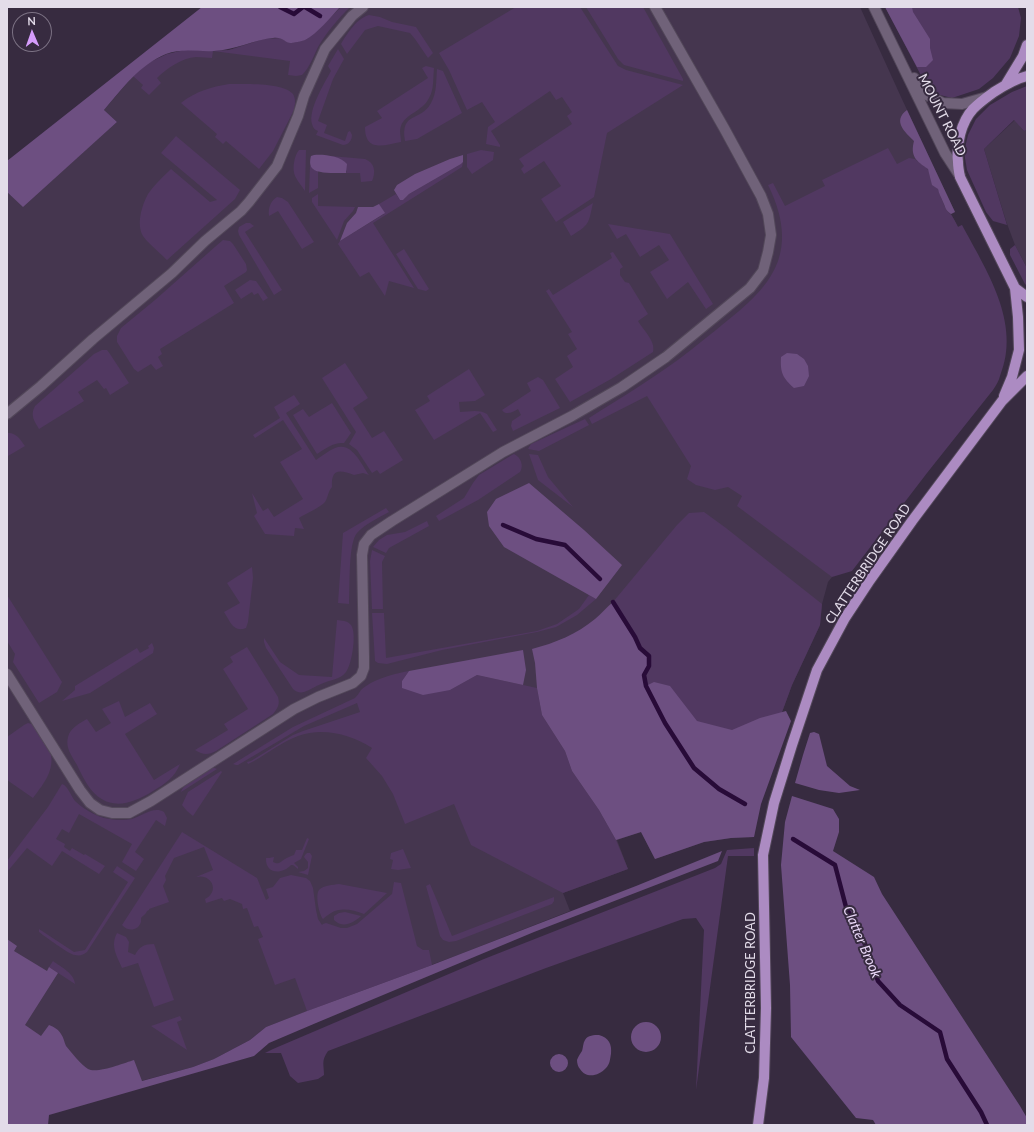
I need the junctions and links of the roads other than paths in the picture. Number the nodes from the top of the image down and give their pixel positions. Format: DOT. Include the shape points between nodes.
graph roads {
  1 [pos="363,7"];
  2 [pos="655,7"];
  3 [pos="874,7"];
  4 [pos="1027,45"];
  5 [pos="903,64"];
  6 [pos="1027,76"];
  7 [pos="1006,84"];
  8 [pos="987,97"];
  9 [pos="960,177"];
  10 [pos="1015,288"];
  11 [pos="1027,297"];
  12 [pos="1027,376"];
  13 [pos="1002,402"];
  14 [pos="7,414"];
  15 [pos="7,674"];
  16 [pos="758,1125"];
  1 -- 14 [label="street" via="352,16 325,49 277,166 242,211"];
  2 -- 15 [label="street" via="724,128 768,214 771,235 768,252 762,270 750,288 666,357 622,387 503,452 371,535 364,544 362,555 364,668 361,676 353,683 294,709 151,801 129,812 112,813 100,810 90,803"];
  3 -- 5 [label="street, MOUNT ROAD"];
  4 -- 7 [label="main road" via="1024,56"];
  5 -- 8 [label="street, MOUNT ROAD" via="927,95 943,103 962,104"];
  5 -- 9 [label="street, MOUNT ROAD" via="945,153"];
  6 -- 7 [label="main road"];
  7 -- 8 [label="main road"];
  8 -- 9 [label="main road" via="972,110 964,123 958,143 957,161"];
  9 -- 10 [label="main road"];
  10 -- 11 [label="main road"];
  10 -- 13 [label="main road, CLATTERBRIDGE ROAD" via="1019,350"];
  12 -- 13 [label="main road, CLATTERBRIDGE ROAD"];
  13 -- 16 [label="main road, CLATTERBRIDGE ROAD" via="870,580 845,618 817,670 774,803 763,855 766,1008 764,1078"];
}
